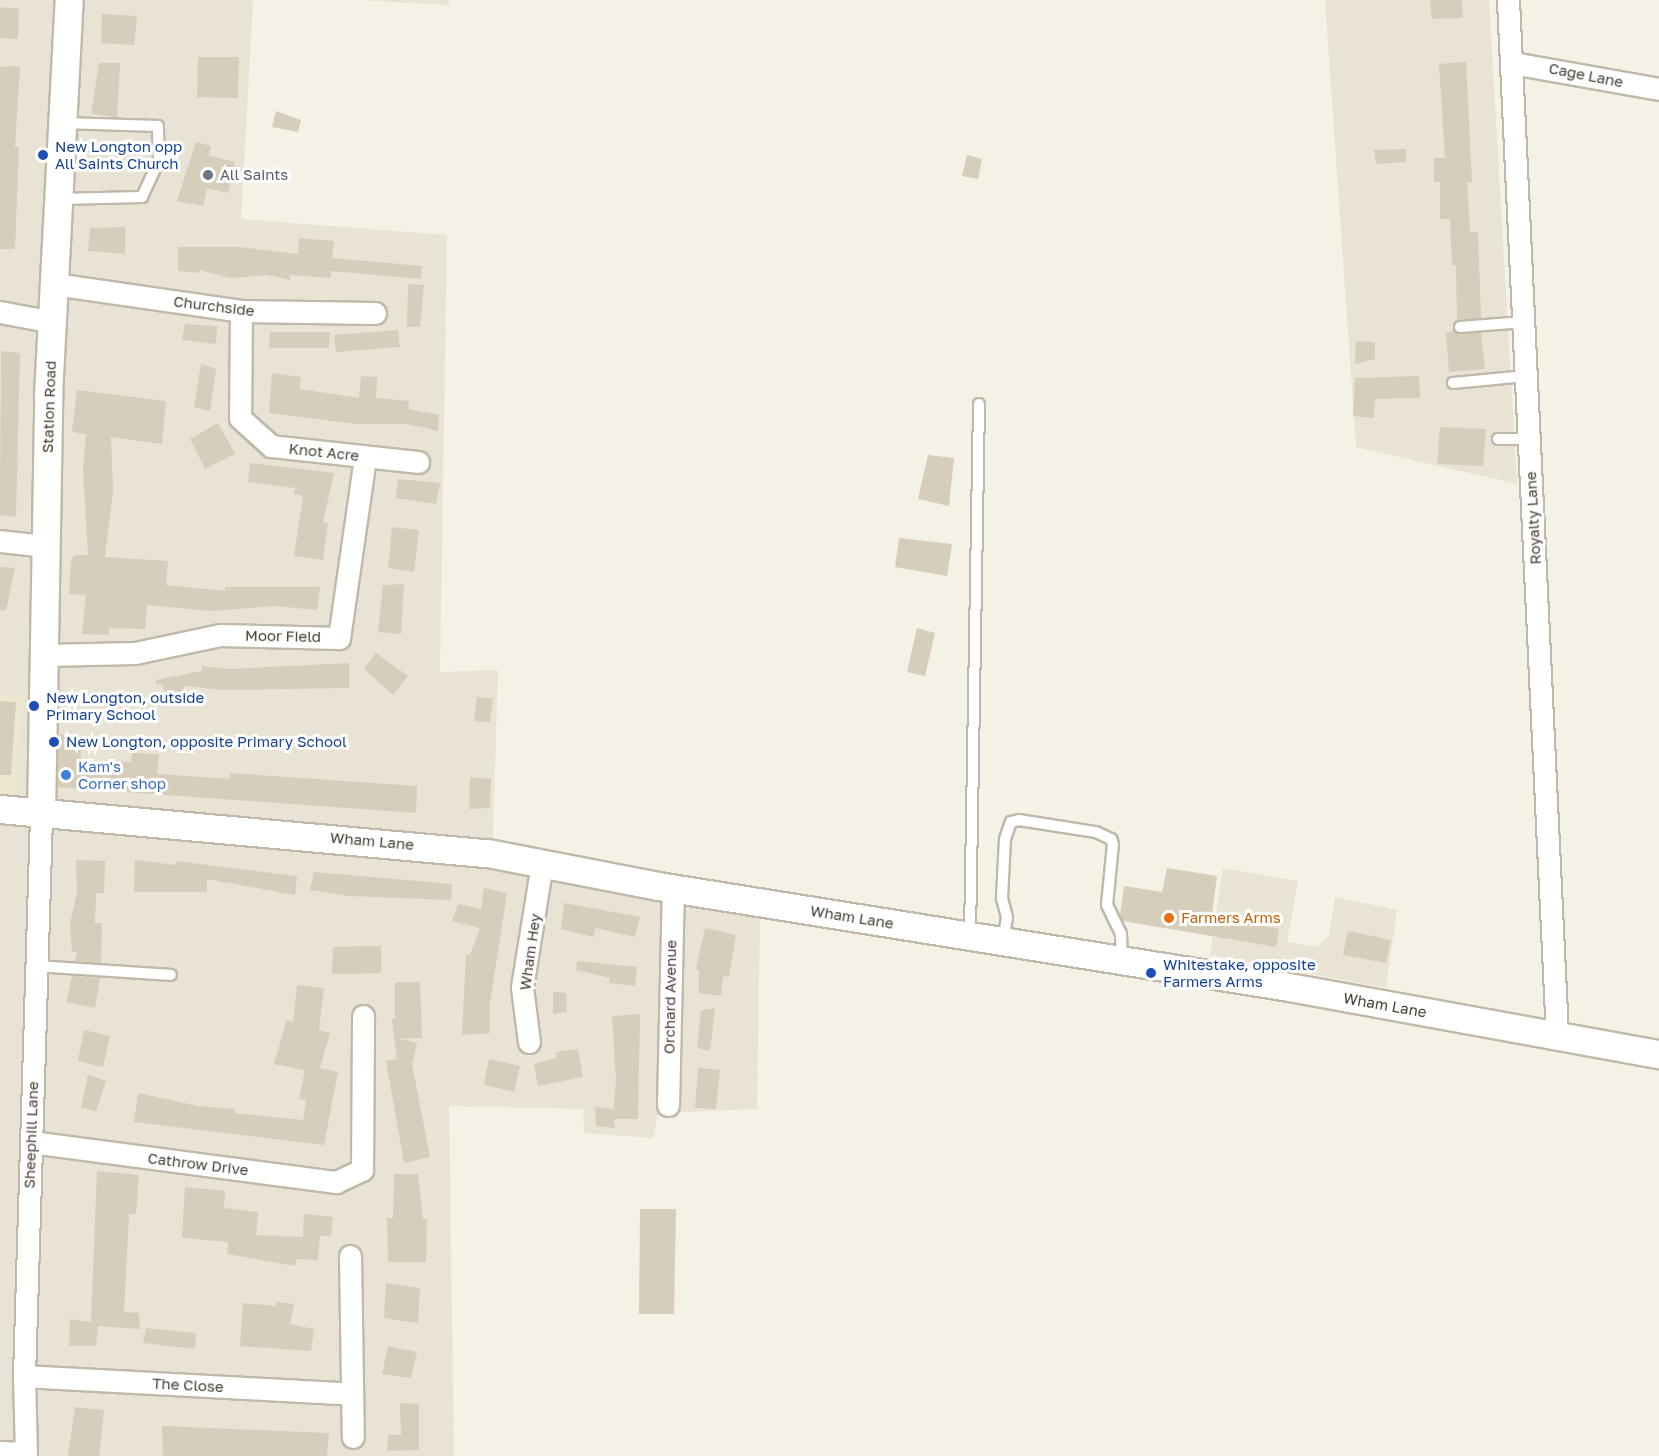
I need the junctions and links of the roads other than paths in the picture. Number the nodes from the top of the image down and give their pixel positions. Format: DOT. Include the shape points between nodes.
graph roads {
  1 [pos="69,0"];
  2 [pos="1508,0"];
  3 [pos="1512,63"];
  4 [pos="1659,89"];
  5 [pos="63,123"];
  6 [pos="59,199"];
  7 [pos="54,284"];
  8 [pos="241,311"];
  9 [pos="0,312"];
  10 [pos="375,313"];
  11 [pos="53,322"];
  12 [pos="1524,322"];
  13 [pos="1460,327"];
  14 [pos="1526,376"];
  15 [pos="1453,383"];
  16 [pos="979,404"];
  17 [pos="1497,439"];
  18 [pos="1529,439"];
  19 [pos="365,457"];
  20 [pos="417,462"];
  21 [pos="0,541"];
  22 [pos="45,546"];
  23 [pos="45,655"];
  24 [pos="0,809"];
  25 [pos="41,815"];
  26 [pos="542,863"];
  27 [pos="673,889"];
  28 [pos="969,936"];
  29 [pos="1002,941"];
  30 [pos="1122,962"];
  31 [pos="37,966"];
  32 [pos="171,975"];
  33 [pos="363,1016"];
  34 [pos="1557,1036"];
  35 [pos="529,1042"];
  36 [pos="1659,1054"];
  37 [pos="668,1105"];
  38 [pos="31,1142"];
  39 [pos="350,1256"];
  40 [pos="24,1376"];
  41 [pos="352,1394"];
  42 [pos="353,1437"];
  43 [pos="0,1452"];
  44 [pos="26,1454"];
  1 -- 5 [label="street, Station Road"];
  2 -- 3 [label="street, Royalty Lane"];
  3 -- 4 [label="street, Cage Lane"];
  3 -- 12 [label="street, Royalty Lane"];
  5 -- 6 [label="street, Station Road"];
  5 -- 6 [label="lane" via="158,126 159,160 142,197"];
  6 -- 7 [label="street, Station Road"];
  7 -- 8 [label="street, Churchside"];
  7 -- 11 [label="street, Station Road"];
  8 -- 10 [label="street, Churchside"];
  8 -- 19 [label="street, Knot Acre" via="240,418 271,446"];
  9 -- 11 [label="street"];
  11 -- 22 [label="street, Station Road"];
  12 -- 13 [label="lane"];
  12 -- 14 [label="street, Royalty Lane"];
  14 -- 15 [label="lane"];
  14 -- 18 [label="street, Royalty Lane"];
  16 -- 28 [label="lane"];
  17 -- 18 [label="lane"];
  18 -- 34 [label="street, Royalty Lane"];
  19 -- 20 [label="street, Knot Acre"];
  19 -- 23 [label="street, Moor Field" via="339,638 220,634 135,653"];
  21 -- 22 [label="street"];
  22 -- 23 [label="street, Station Road"];
  23 -- 25 [label="street, Station Road"];
  24 -- 25 [label="street, Wham Lane"];
  25 -- 26 [label="street, Wham Lane" via="358,839"];
  25 -- 31 [label="street, Sheephill Lane"];
  26 -- 27 [label="street, Wham Lane"];
  26 -- 35 [label="street, Wham Hey" via="522,987"];
  27 -- 28 [label="street, Wham Lane"];
  27 -- 37 [label="street, Orchard Avenue"];
  28 -- 29 [label="street, Wham Lane"];
  29 -- 30 [label="street, Wham Lane"];
  29 -- 30 [label="lane" via="1007,917 1002,898 1005,839 1011,822 1096,832 1113,844 1107,905 1121,934"];
  30 -- 34 [label="street, Wham Lane"];
  31 -- 32 [label="lane"];
  31 -- 38 [label="street, Sheephill Lane"];
  33 -- 38 [label="street, Cathrow Drive" via="362,1170 336,1182"];
  34 -- 36 [label="street, Wham Lane"];
  38 -- 40 [label="street, Sheephill Lane"];
  39 -- 41 [label="street"];
  40 -- 41 [label="street, The Close"];
  40 -- 44 [label="street, Sheephill Lane"];
  41 -- 42 [label="street"];
  43 -- 44 [label="street"];
}
